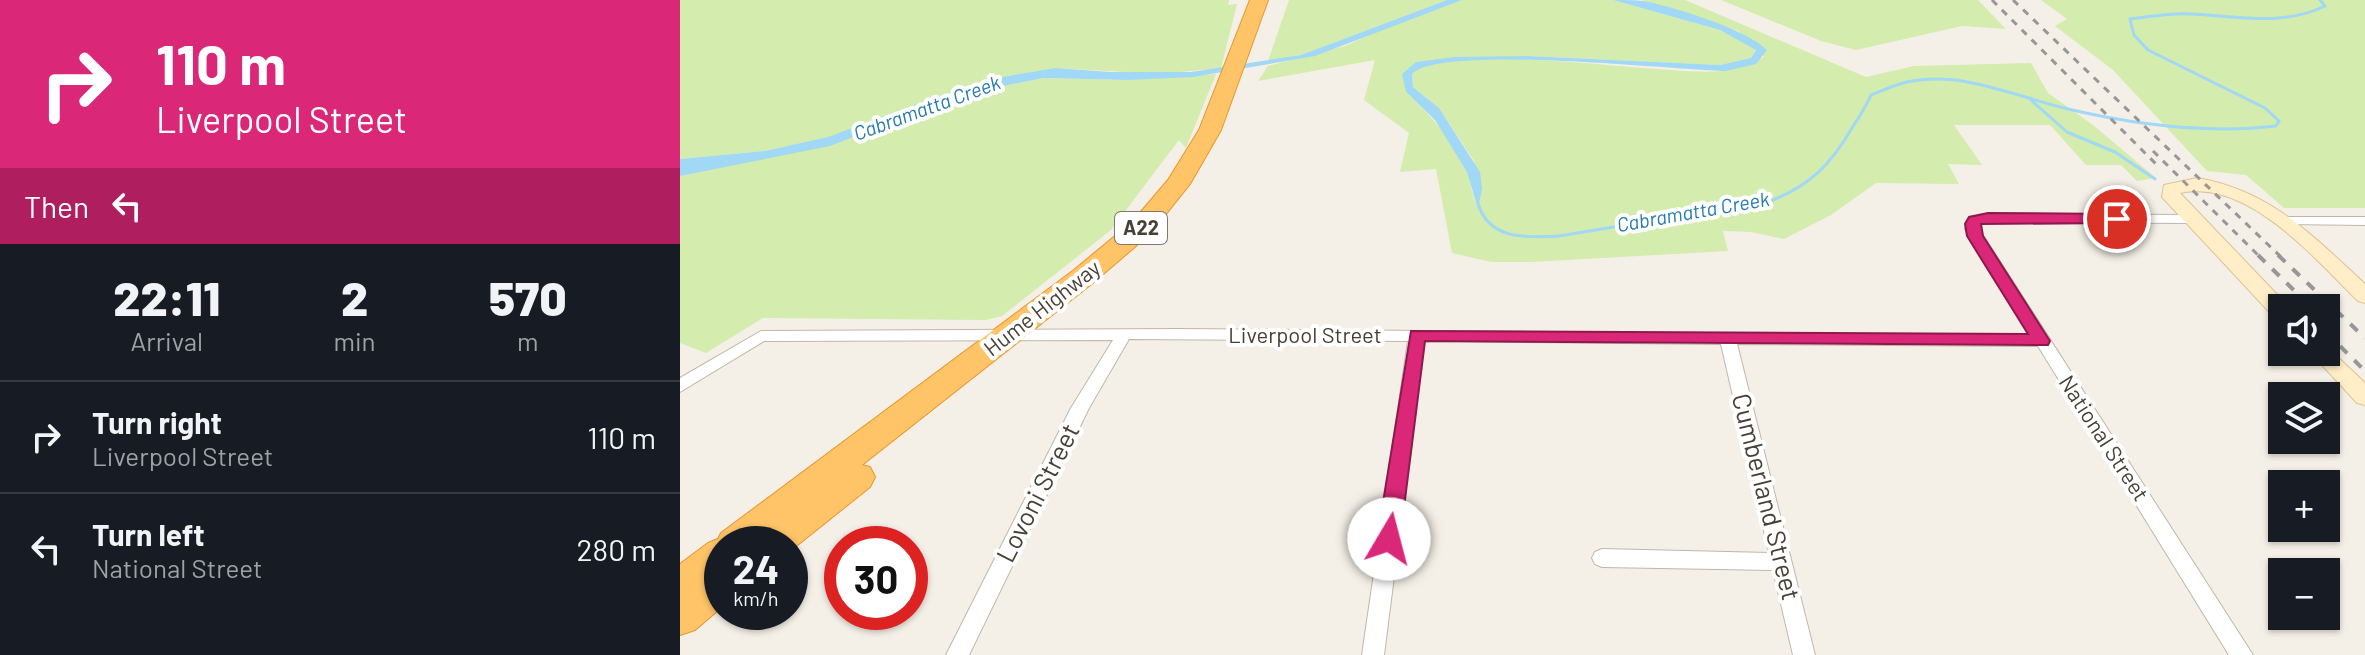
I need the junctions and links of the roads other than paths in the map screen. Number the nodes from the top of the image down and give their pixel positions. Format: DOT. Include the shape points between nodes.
graph roads {
  1 [pos="1259,0"];
  2 [pos="1272,0"];
  3 [pos="1248,50"];
  4 [pos="2192,219"];
  5 [pos="2282,221"];
  6 [pos="2365,221"];
  7 [pos="2365,296"];
  8 [pos="2268,298"];
  9 [pos="1023,333"];
  10 [pos="1124,334"];
  11 [pos="1417,335"];
  12 [pos="1728,339"];
  13 [pos="2041,341"];
  14 [pos="2335,366"];
  15 [pos="680,386"];
  16 [pos="2365,397"];
  17 [pos="760,526"];
  18 [pos="793,526"];
  19 [pos="1602,558"];
  20 [pos="1782,562"];
  21 [pos="704,568"];
  22 [pos="680,587"];
  23 [pos="704,598"];
  24 [pos="680,617"];
  25 [pos="957,655"];
  26 [pos="1373,655"];
  27 [pos="1804,655"];
  28 [pos="2242,655"];
  1 -- 3 [label="highway, Hume Highway / A22"];
  2 -- 3 [label="highway, Hume Highway / A22"];
  3 -- 9 [label="highway, Hume Highway / A22" via="1191,165 1142,227"];
  4 -- 5 [label="street" via="2177,201 2189,193 2222,193 2248,198"];
  4 -- 8 [label="street"];
  4 -- 13 [label="street, National Street" via="1975,220 1975,236"];
  5 -- 6 [label="street"];
  5 -- 7 [label="street"];
  9 -- 10 [label="street, Liverpool Street"];
  9 -- 15 [label="street, Liverpool Street" via="761,336"];
  9 -- 17 [label="highway, Hume Highway / A22"];
  9 -- 18 [label="highway, Hume Highway / A22"];
  10 -- 11 [label="street, Liverpool Street"];
  10 -- 25 [label="street, Lovoni Street" via="1080,408"];
  11 -- 12 [label="street, Liverpool Street"];
  11 -- 26 [label="street"];
  12 -- 13 [label="street, Liverpool Street"];
  12 -- 20 [label="street, Cumberland Street"];
  13 -- 28 [label="street, National Street"];
  14 -- 16 [label="street"];
  19 -- 20 [label="street"];
  20 -- 27 [label="street, Cumberland Street"];
  21 -- 22 [label="highway"];
  23 -- 24 [label="highway"];
}
